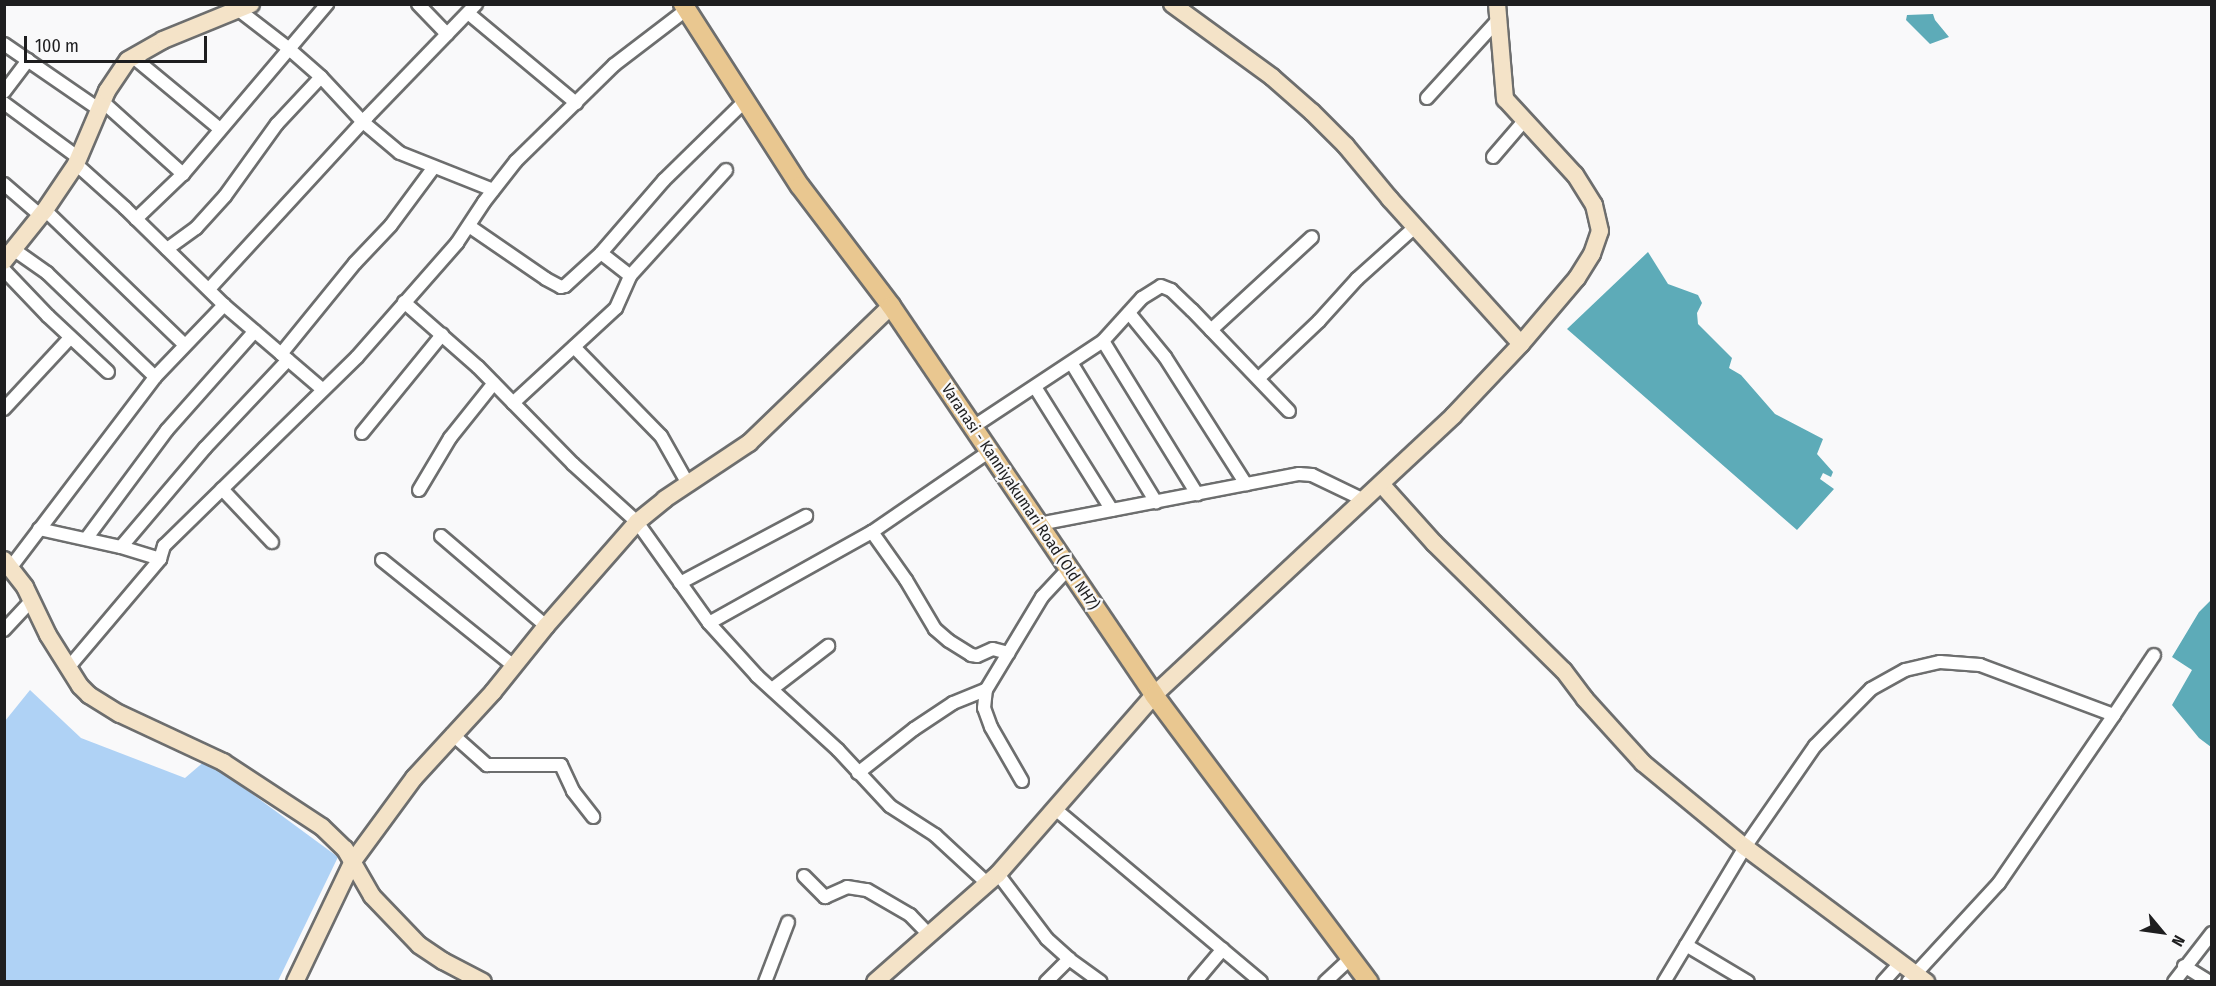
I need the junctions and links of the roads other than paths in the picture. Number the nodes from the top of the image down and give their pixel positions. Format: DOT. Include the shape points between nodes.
graph roads {
  1 [pos="327,4"];
  2 [pos="418,4"];
  3 [pos="1172,4"];
  4 [pos="684,7"];
  5 [pos="245,8"];
  6 [pos="472,9"];
  7 [pos="1497,13"];
  8 [pos="447,34"];
  9 [pos="4,44"];
  10 [pos="288,48"];
  11 [pos="133,57"];
  12 [pos="28,60"];
  13 [pos="321,77"];
  14 [pos="4,92"];
  15 [pos="1427,98"];
  16 [pos="745,101"];
  17 [pos="4,103"];
  18 [pos="576,103"];
  19 [pos="101,106"];
  20 [pos="1524,121"];
  21 [pos="363,122"];
  22 [pos="220,129"];
  23 [pos="1493,157"];
  24 [pos="77,161"];
  25 [pos="434,168"];
  26 [pos="726,170"];
  27 [pos="183,174"];
  28 [pos="4,184"];
  29 [pos="493,190"];
  30 [pos="43,213"];
  31 [pos="136,219"];
  32 [pos="469,226"];
  33 [pos="1415,227"];
  34 [pos="1312,237"];
  35 [pos="167,249"];
  36 [pos="601,253"];
  37 [pos="9,255"];
  38 [pos="4,270"];
  39 [pos="630,276"];
  40 [pos="209,289"];
  41 [pos="404,302"];
  42 [pos="224,305"];
  43 [pos="891,306"];
  44 [pos="1129,313"];
  45 [pos="1211,330"];
  46 [pos="255,331"];
  47 [pos="442,335"];
  48 [pos="70,338"];
  49 [pos="1103,341"];
  50 [pos="1521,344"];
  51 [pos="185,345"];
  52 [pos="574,347"];
  53 [pos="285,357"];
  54 [pos="1072,364"];
  55 [pos="108,372"];
  56 [pos="154,377"];
  57 [pos="1259,378"];
  58 [pos="494,383"];
  59 [pos="1035,387"];
  60 [pos="323,390"];
  61 [pos="513,403"];
  62 [pos="4,409"];
  63 [pos="1289,411"];
  64 [pos="973,427"];
  65 [pos="362,433"];
  66 [pos="990,451"];
  67 [pos="688,484"];
  68 [pos="1246,484"];
  69 [pos="1382,485"];
  70 [pos="222,489"];
  71 [pos="419,490"];
  72 [pos="1197,494"];
  73 [pos="1364,500"];
  74 [pos="1156,502"];
  75 [pos="1112,510"];
  76 [pos="806,516"];
  77 [pos="637,522"];
  78 [pos="1040,524"];
  79 [pos="39,529"];
  80 [pos="872,532"];
  81 [pos="441,536"];
  82 [pos="86,539"];
  83 [pos="272,542"];
  84 [pos="122,547"];
  85 [pos="160,559"];
  86 [pos="382,560"];
  87 [pos="8,563"];
  88 [pos="1069,568"];
  89 [pos="680,583"];
  90 [pos="31,601"];
  91 [pos="709,623"];
  92 [pos="546,626"];
  93 [pos="4,630"];
  94 [pos="828,646"];
  95 [pos="1008,653"];
  96 [pos="2154,655"];
  97 [pos="514,666"];
  98 [pos="68,668"];
  99 [pos="772,689"];
  100 [pos="986,690"];
  101 [pos="1154,695"];
  102 [pos="2114,715"];
  103 [pos="452,734"];
  104 [pos="858,773"];
  105 [pos="1022,781"];
  106 [pos="1054,808"];
  107 [pos="592,817"];
  108 [pos="1745,847"];
  109 [pos="353,861"];
  110 [pos="804,876"];
  111 [pos="993,879"];
  112 [pos="788,922"];
  113 [pos="2211,933"];
  114 [pos="929,935"];
  115 [pos="1686,945"];
  116 [pos="1223,949"];
  117 [pos="1351,958"];
  118 [pos="1069,959"];
  119 [pos="1900,963"];
  120 [pos="2184,966"];
  121 [pos="1916,978"];
  122 [pos="295,981"];
  123 [pos="483,981"];
  124 [pos="765,981"];
  125 [pos="875,981"];
  126 [pos="1046,981"];
  127 [pos="1101,981"];
  128 [pos="1195,981"];
  129 [pos="1261,981"];
  130 [pos="1325,981"];
  131 [pos="1369,981"];
  132 [pos="1664,981"];
  133 [pos="1748,981"];
  134 [pos="1883,981"];
  135 [pos="2174,981"];
  136 [pos="2210,981"];
  1 -- 10 [label="street"];
  2 -- 8 [label="street"];
  3 -- 33 [label="street" via="1272,77 1312,112"];
  4 -- 16 [label="main road, Varanasi - Kanniyakumari Road (Old NH7)"];
  4 -- 18 [label="street" via="614,65"];
  5 -- 10 [label="street"];
  5 -- 11 [label="street" via="164,40"];
  6 -- 8 [label="street"];
  6 -- 18 [label="street"];
  7 -- 15 [label="street"];
  7 -- 20 [label="street" via="1505,99"];
  8 -- 21 [label="street"];
  9 -- 12 [label="street"];
  10 -- 13 [label="street"];
  10 -- 22 [label="street"];
  11 -- 19 [label="street" via="117,75"];
  11 -- 22 [label="street"];
  12 -- 14 [label="street"];
  12 -- 19 [label="street"];
  13 -- 21 [label="street"];
  13 -- 35 [label="street" via="277,124 196,228"];
  16 -- 36 [label="street" via="664,180"];
  16 -- 43 [label="main road, Varanasi - Kanniyakumari Road (Old NH7)" via="800,186"];
  17 -- 24 [label="street"];
  18 -- 29 [label="street" via="516,161"];
  19 -- 24 [label="street"];
  19 -- 27 [label="street"];
  20 -- 23 [label="street"];
  20 -- 50 [label="street" via="1575,176 1594,205 1600,231 1577,278"];
  21 -- 25 [label="street" via="400,153"];
  21 -- 40 [label="street"];
  22 -- 27 [label="street"];
  24 -- 30 [label="street"];
  24 -- 31 [label="street"];
  25 -- 29 [label="street"];
  25 -- 53 [label="street" via="391,225 355,262"];
  26 -- 39 [label="street"];
  27 -- 31 [label="street"];
  28 -- 30 [label="street"];
  29 -- 32 [label="street"];
  30 -- 37 [label="street"];
  30 -- 51 [label="street"];
  31 -- 35 [label="street"];
  32 -- 36 [label="street" via="561,287 573,281"];
  32 -- 41 [label="street"];
  33 -- 50 [label="street"];
  33 -- 57 [label="street"];
  34 -- 45 [label="street"];
  35 -- 40 [label="street"];
  36 -- 39 [label="street"];
  37 -- 56 [label="street" via="46,273"];
  38 -- 48 [label="street"];
  39 -- 52 [label="street" via="616,308"];
  40 -- 42 [label="street"];
  41 -- 47 [label="street"];
  41 -- 60 [label="street"];
  42 -- 46 [label="street"];
  42 -- 51 [label="street"];
  43 -- 64 [label="main road, Varanasi - Kanniyakumari Road (Old NH7)"];
  43 -- 67 [label="street" via="749,443"];
  44 -- 45 [label="street" via="1142,298 1161,286 1171,290"];
  44 -- 49 [label="street"];
  44 -- 68 [label="street" via="1166,357"];
  45 -- 57 [label="street"];
  46 -- 53 [label="street"];
  46 -- 82 [label="street" via="166,430"];
  47 -- 58 [label="street"];
  47 -- 65 [label="street"];
  48 -- 55 [label="street"];
  48 -- 62 [label="street"];
  49 -- 54 [label="street"];
  49 -- 72 [label="street"];
  50 -- 69 [label="street"];
  51 -- 56 [label="street"];
  52 -- 61 [label="street"];
  52 -- 67 [label="street" via="661,436"];
  53 -- 60 [label="street"];
  53 -- 84 [label="street"];
  54 -- 59 [label="street"];
  54 -- 74 [label="street"];
  56 -- 79 [label="street"];
  57 -- 63 [label="street"];
  58 -- 61 [label="street"];
  58 -- 71 [label="street" via="450,438"];
  59 -- 64 [label="street"];
  59 -- 75 [label="street"];
  60 -- 70 [label="street"];
  61 -- 77 [label="street"];
  64 -- 66 [label="main road, Varanasi - Kanniyakumari Road (Old NH7)"];
  66 -- 78 [label="main road, Varanasi - Kanniyakumari Road (Old NH7)"];
  66 -- 80 [label="street"];
  67 -- 77 [label="street"];
  68 -- 72 [label="street"];
  68 -- 73 [label="street" via="1312,475"];
  69 -- 73 [label="street"];
  69 -- 108 [label="street" via="1434,543 1564,670 1643,764"];
  70 -- 83 [label="street"];
  70 -- 85 [label="street" via="164,546"];
  72 -- 74 [label="street"];
  73 -- 101 [label="street"];
  74 -- 75 [label="street"];
  75 -- 78 [label="street"];
  76 -- 89 [label="street"];
  77 -- 89 [label="street"];
  77 -- 92 [label="street"];
  78 -- 88 [label="main road, Varanasi - Kanniyakumari Road (Old NH7)"];
  79 -- 82 [label="street"];
  79 -- 87 [label="street"];
  80 -- 91 [label="street"];
  80 -- 95 [label="street" via="935,629 971,655 993,650"];
  81 -- 92 [label="street"];
  82 -- 84 [label="street"];
  84 -- 85 [label="street"];
  85 -- 98 [label="street"];
  86 -- 97 [label="street"];
  87 -- 90 [label="street"];
  88 -- 95 [label="street" via="1042,597"];
  88 -- 101 [label="main road, Varanasi - Kanniyakumari Road (Old NH7)"];
  89 -- 91 [label="street"];
  90 -- 93 [label="street"];
  90 -- 98 [label="street"];
  91 -- 99 [label="street"];
  92 -- 97 [label="street"];
  94 -- 99 [label="street"];
  95 -- 100 [label="street"];
  96 -- 102 [label="street"];
  97 -- 103 [label="street"];
  98 -- 109 [label="street" via="89,695 120,714 223,762 277,796 338,840"];
  99 -- 104 [label="street"];
  100 -- 104 [label="street" via="953,703"];
  100 -- 105 [label="street" via="984,708 991,727"];
  101 -- 106 [label="street"];
  101 -- 117 [label="main road, Varanasi - Kanniyakumari Road (Old NH7)"];
  102 -- 108 [label="street" via="1980,665 1940,662 1905,670 1870,689 1815,746"];
  102 -- 121 [label="street" via="2000,883"];
  103 -- 107 [label="street" via="487,765 561,765 573,791"];
  103 -- 109 [label="street"];
  104 -- 111 [label="street" via="890,806"];
  106 -- 111 [label="street"];
  106 -- 116 [label="street"];
  108 -- 115 [label="street"];
  108 -- 119 [label="street"];
  109 -- 122 [label="street"];
  109 -- 123 [label="street" via="372,896 419,945 443,962"];
  110 -- 114 [label="street" via="825,897 847,886 867,890 910,915"];
  111 -- 114 [label="street"];
  111 -- 118 [label="street"];
  112 -- 124 [label="street"];
  113 -- 120 [label="street"];
  114 -- 125 [label="street"];
  115 -- 132 [label="street"];
  115 -- 133 [label="street"];
  116 -- 128 [label="street"];
  116 -- 129 [label="street"];
  117 -- 130 [label="street"];
  117 -- 131 [label="main road, Varanasi - Kanniyakumari Road (Old NH7)"];
  118 -- 126 [label="street"];
  118 -- 127 [label="street"];
  119 -- 121 [label="street"];
  119 -- 134 [label="street"];
  120 -- 135 [label="street"];
  120 -- 136 [label="street"];
}
